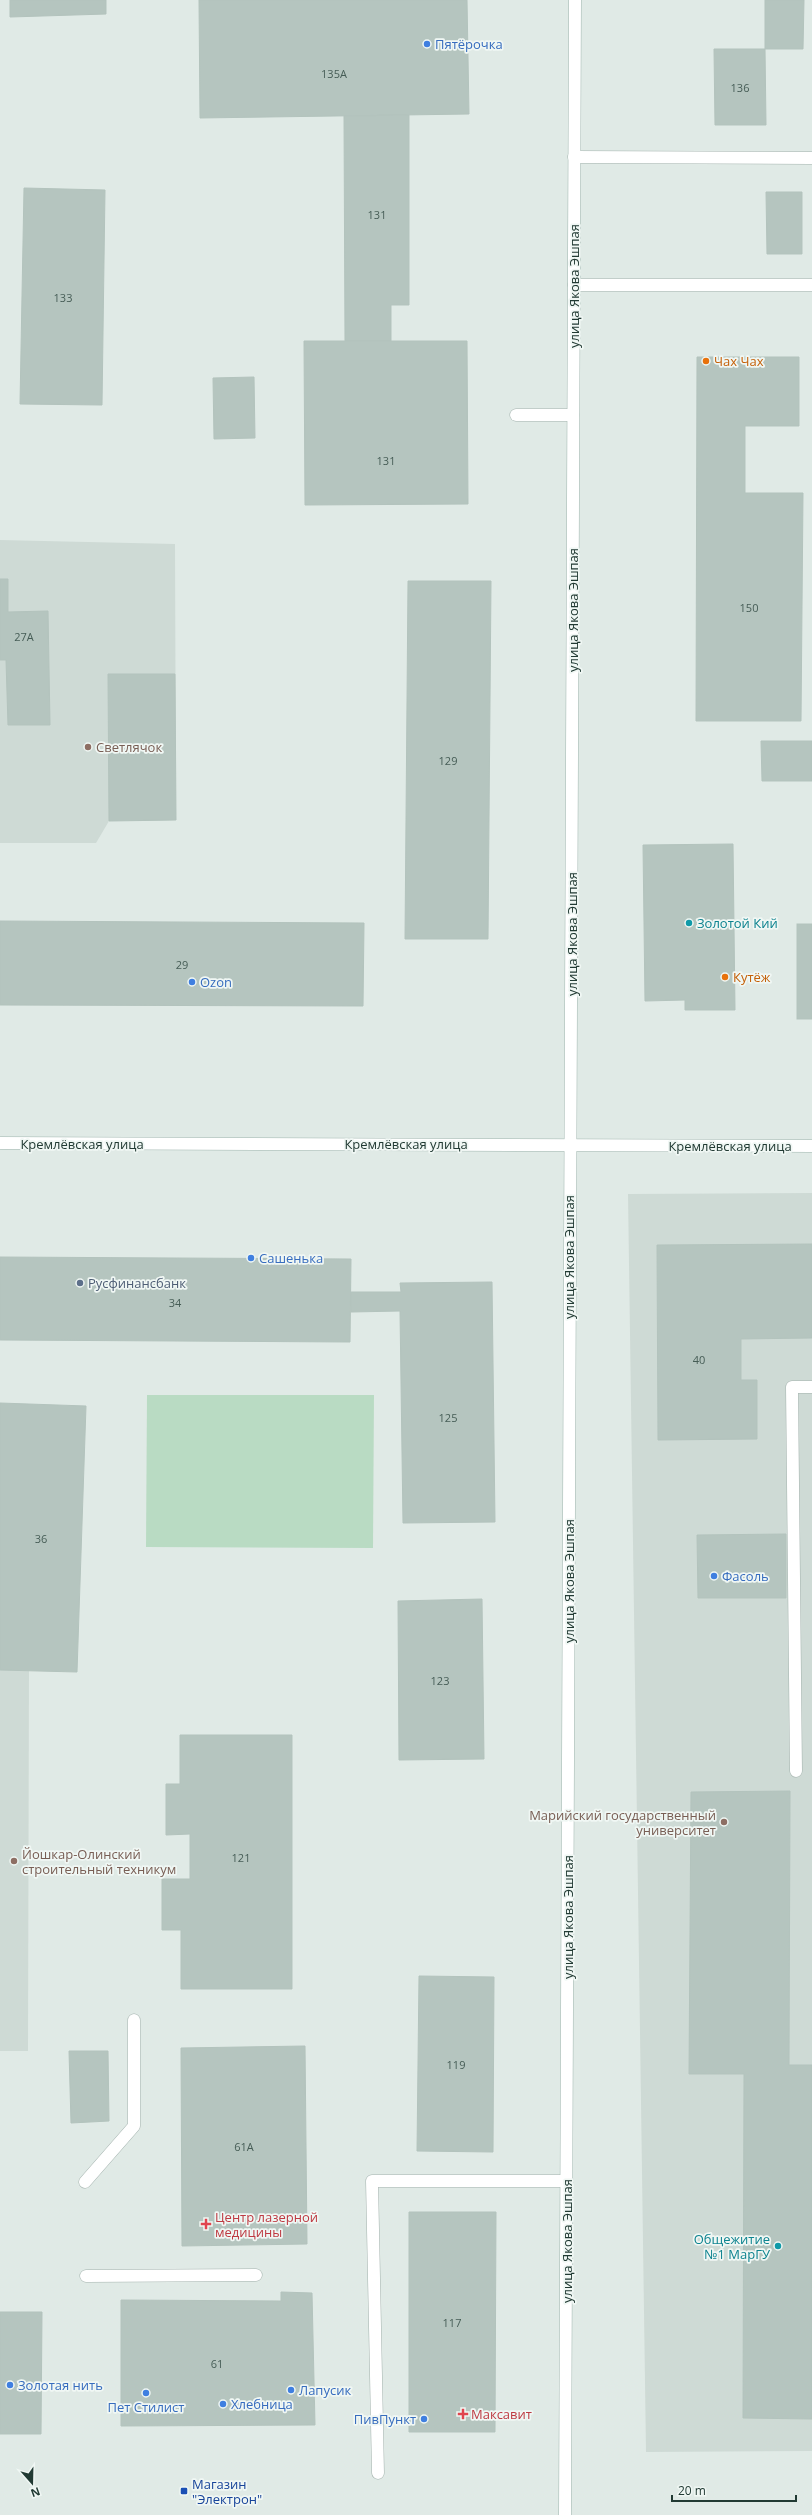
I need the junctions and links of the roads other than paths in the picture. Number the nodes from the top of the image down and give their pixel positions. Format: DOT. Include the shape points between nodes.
graph roads {
  1 [pos="575,0"];
  2 [pos="574,157"];
  3 [pos="812,158"];
  4 [pos="574,285"];
  5 [pos="812,285"];
  6 [pos="516,415"];
  7 [pos="573,415"];
  8 [pos="0,1143"];
  9 [pos="570,1145"];
  10 [pos="812,1146"];
  11 [pos="812,1387"];
  12 [pos="796,1771"];
  13 [pos="134,2020"];
  14 [pos="567,2181"];
  15 [pos="85,2182"];
  16 [pos="256,2275"];
  17 [pos="86,2276"];
  18 [pos="378,2473"];
  19 [pos="566,2515"];
  1 -- 2 [label="street, улица Якова Эшпая"];
  2 -- 3 [label="street"];
  2 -- 4 [label="street, улица Якова Эшпая"];
  4 -- 5 [label="street"];
  4 -- 7 [label="street, улица Якова Эшпая"];
  6 -- 7 [label="street"];
  7 -- 9 [label="street, улица Якова Эшпая"];
  8 -- 9 [label="street, Кремлёвская улица"];
  9 -- 10 [label="street, Кремлёвская улица"];
  9 -- 14 [label="street, улица Якова Эшпая"];
  11 -- 12 [label="street" via="792,1388"];
  13 -- 15 [label="street" via="134,2126"];
  14 -- 18 [label="street" via="372,2181"];
  14 -- 19 [label="street, улица Якова Эшпая"];
  16 -- 17 [label="street"];
}
